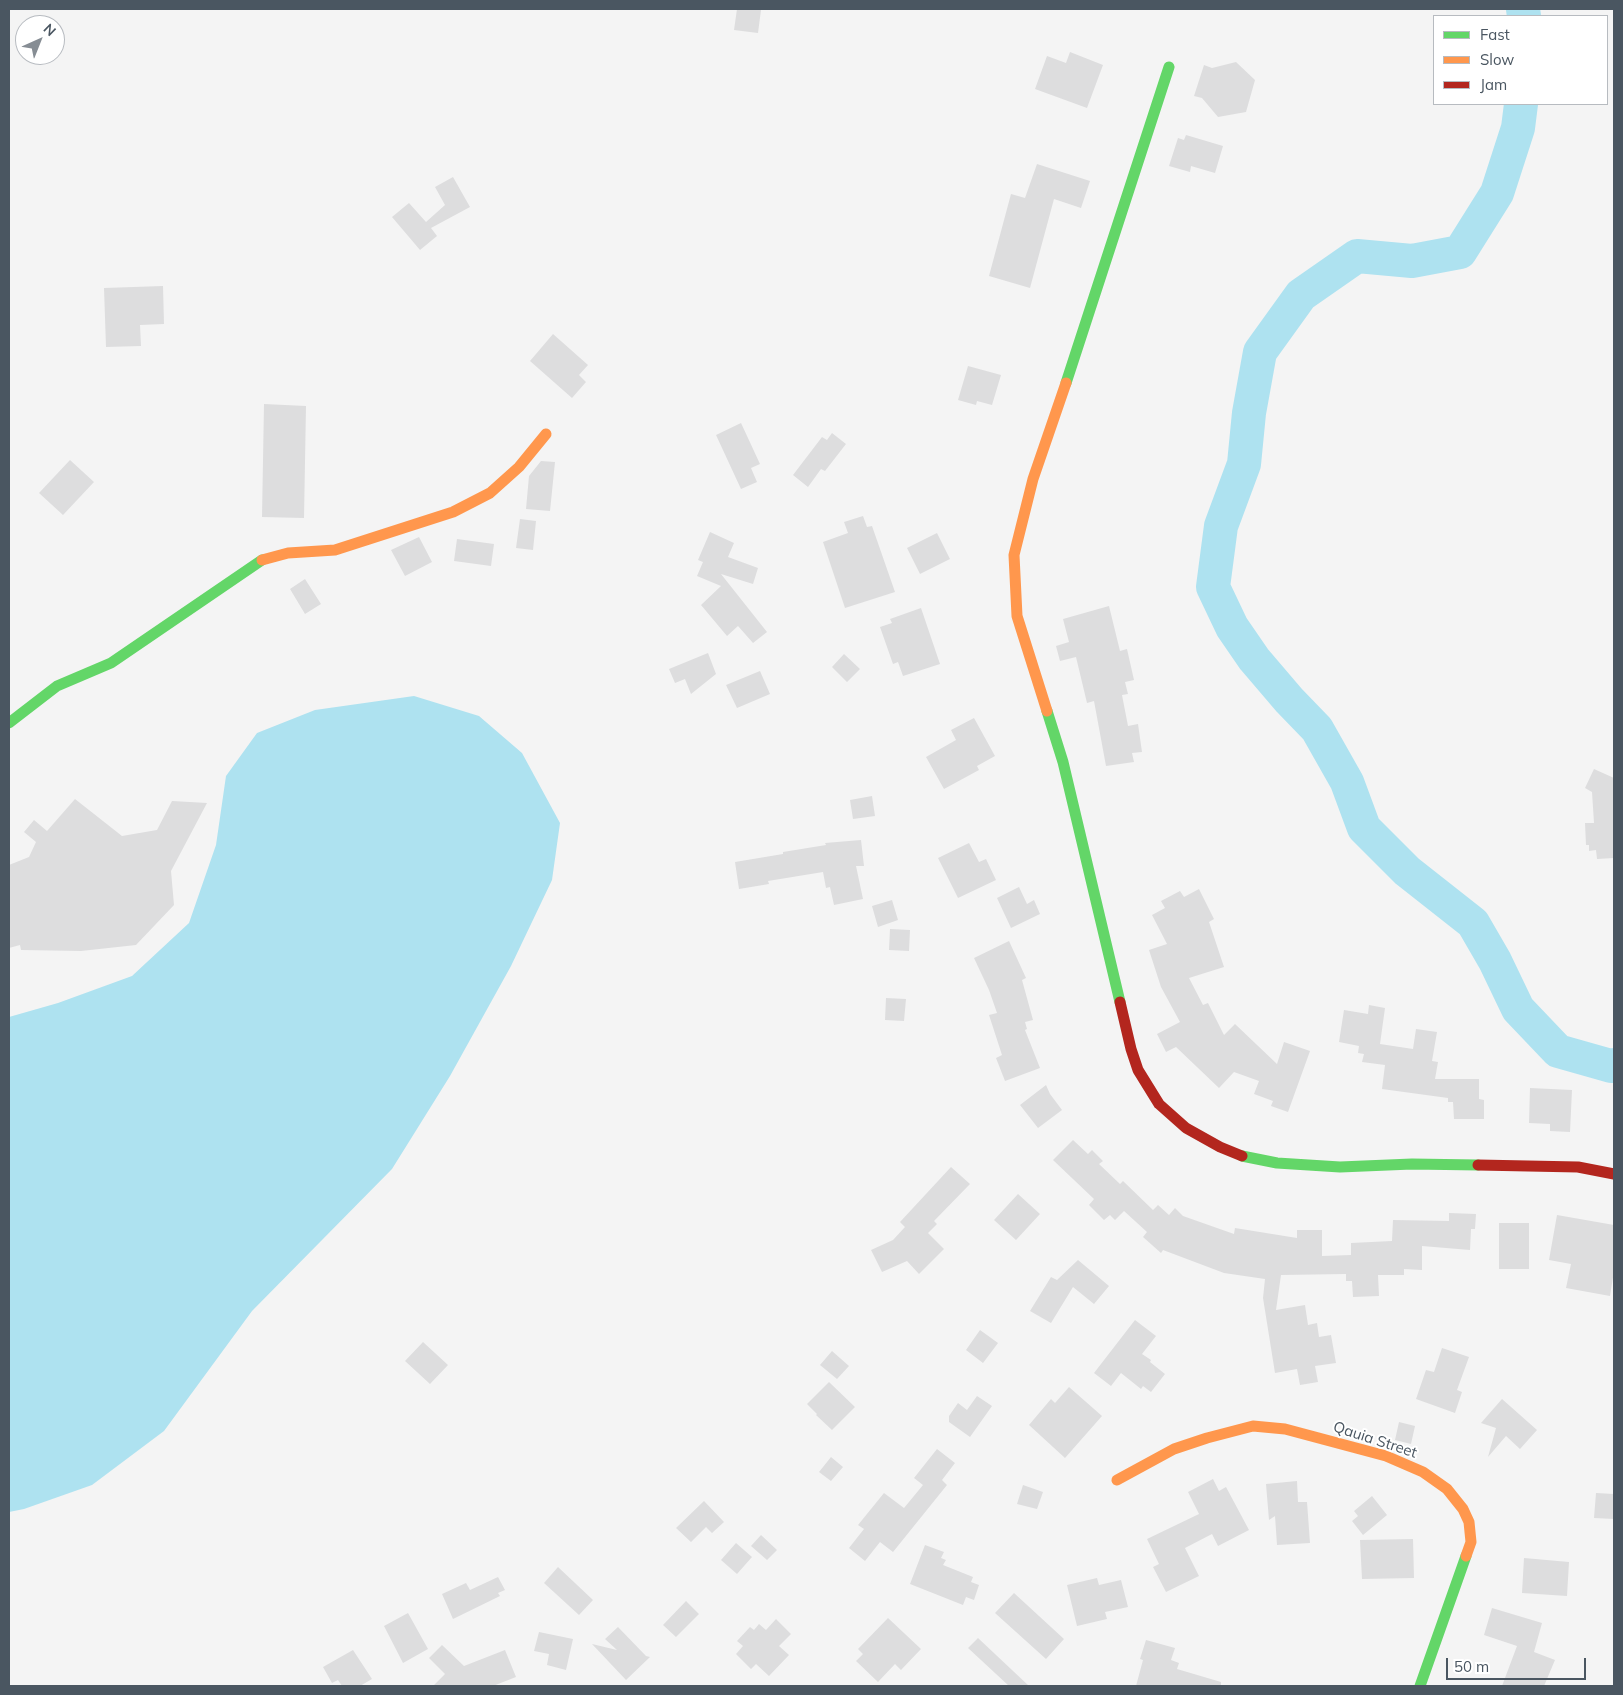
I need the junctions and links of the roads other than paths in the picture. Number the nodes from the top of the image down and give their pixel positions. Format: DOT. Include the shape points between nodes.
graph roads {
  1 [pos="1168,67"];
  2 [pos="546,434"];
  3 [pos="9,723"];
  4 [pos="1614,1174"];
  5 [pos="1117,1480"];
  6 [pos="1420,1686"];
  1 -- 4 [label="street" via="1088,320 1032,479 1014,555 1017,616 1063,762 1138,1070 1159,1104 1186,1128 1248,1158 1340,1167 1412,1164 1578,1167"];
  2 -- 3 [label="street" via="519,467 490,493 453,512 335,550 265,558 111,663 57,686"];
  5 -- 6 [label="street, Qauia Street" via="1174,1449 1253,1426 1317,1437 1386,1456 1423,1472 1447,1489 1463,1509 1469,1522 1471,1542"];
}
